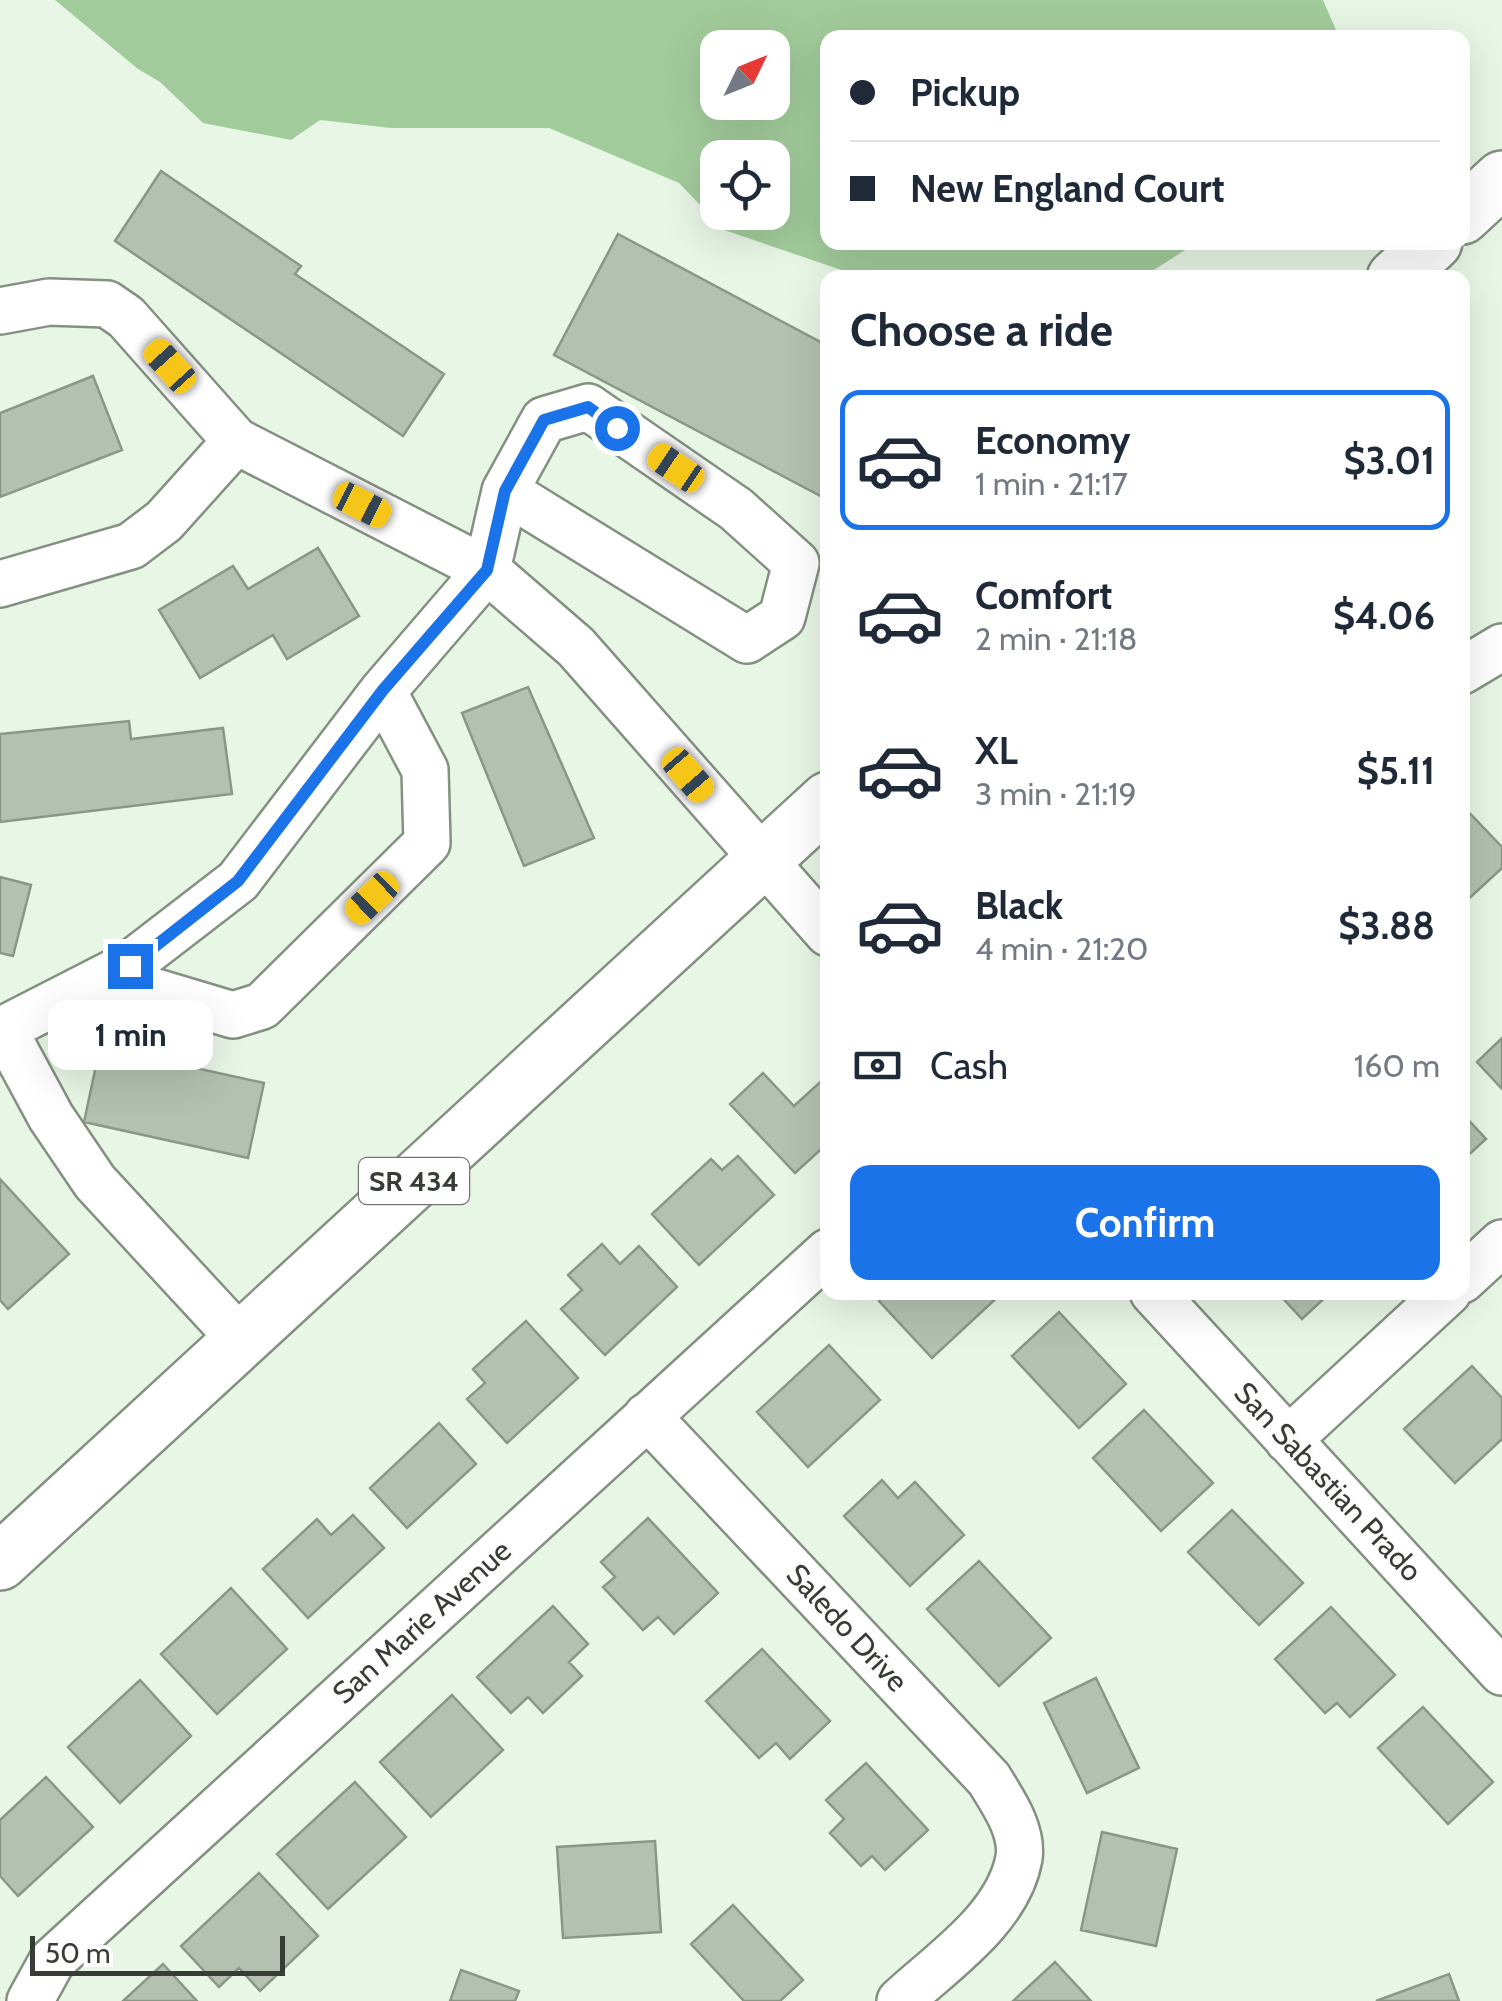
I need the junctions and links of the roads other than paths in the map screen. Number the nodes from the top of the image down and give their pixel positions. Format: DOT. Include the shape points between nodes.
graph roads {
  1 [pos="1502,180"];
  2 [pos="1470,209"];
  3 [pos="1426,250"];
  4 [pos="1404,270"];
  5 [pos="0,312"];
  6 [pos="236,441"];
  7 [pos="505,491"];
  8 [pos="487,570"];
  9 [pos="0,584"];
  10 [pos="1502,647"];
  11 [pos="1470,666"];
  12 [pos="383,690"];
  13 [pos="820,807"];
  14 [pos="762,860"];
  15 [pos="820,924"];
  16 [pos="106,977"];
  17 [pos="2,1031"];
  18 [pos="1502,1244"];
  19 [pos="820,1259"];
  20 [pos="1470,1273"];
  21 [pos="1160,1300"];
  22 [pos="1439,1300"];
  23 [pos="240,1340"];
  24 [pos="647,1416"];
  25 [pos="1288,1440"];
  26 [pos="0,1562"];
  27 [pos="1502,1672"];
  28 [pos="30,2001"];
  29 [pos="900,2001"];
  1 -- 2 [label="main road"];
  3 -- 4 [label="main road"];
  5 -- 6 [label="street" via="49,302 107,304"];
  6 -- 8 [label="street"];
  6 -- 9 [label="street" via="164,522 131,546"];
  7 -- 7 [label="street" via="747,640 782,617 796,564 736,508 588,407 544,420"];
  7 -- 8 [label="street"];
  8 -- 12 [label="street"];
  8 -- 14 [label="street" via="576,647"];
  10 -- 11 [label="street"];
  12 -- 16 [label="street" via="238,881 130,966"];
  12 -- 16 [label="street" via="426,770 427,843 262,1006 233,1014"];
  13 -- 14 [label="main road, SR 434"];
  14 -- 15 [label="street"];
  14 -- 23 [label="main road, SR 434"];
  16 -- 17 [label="street"];
  17 -- 23 [label="street" via="95,1182"];
  18 -- 20 [label="street"];
  19 -- 24 [label="street, San Marie Avenue"];
  21 -- 25 [label="street, San Sabastian Prado"];
  22 -- 25 [label="street"];
  23 -- 26 [label="main road, SR 434"];
  24 -- 28 [label="street, San Marie Avenue" via="52,1961"];
  24 -- 29 [label="street, Saledo Drive" via="989,1779 1012,1815 1020,1856 1006,1892 982,1926"];
  25 -- 27 [label="street, San Sabastian Prado"];
}
